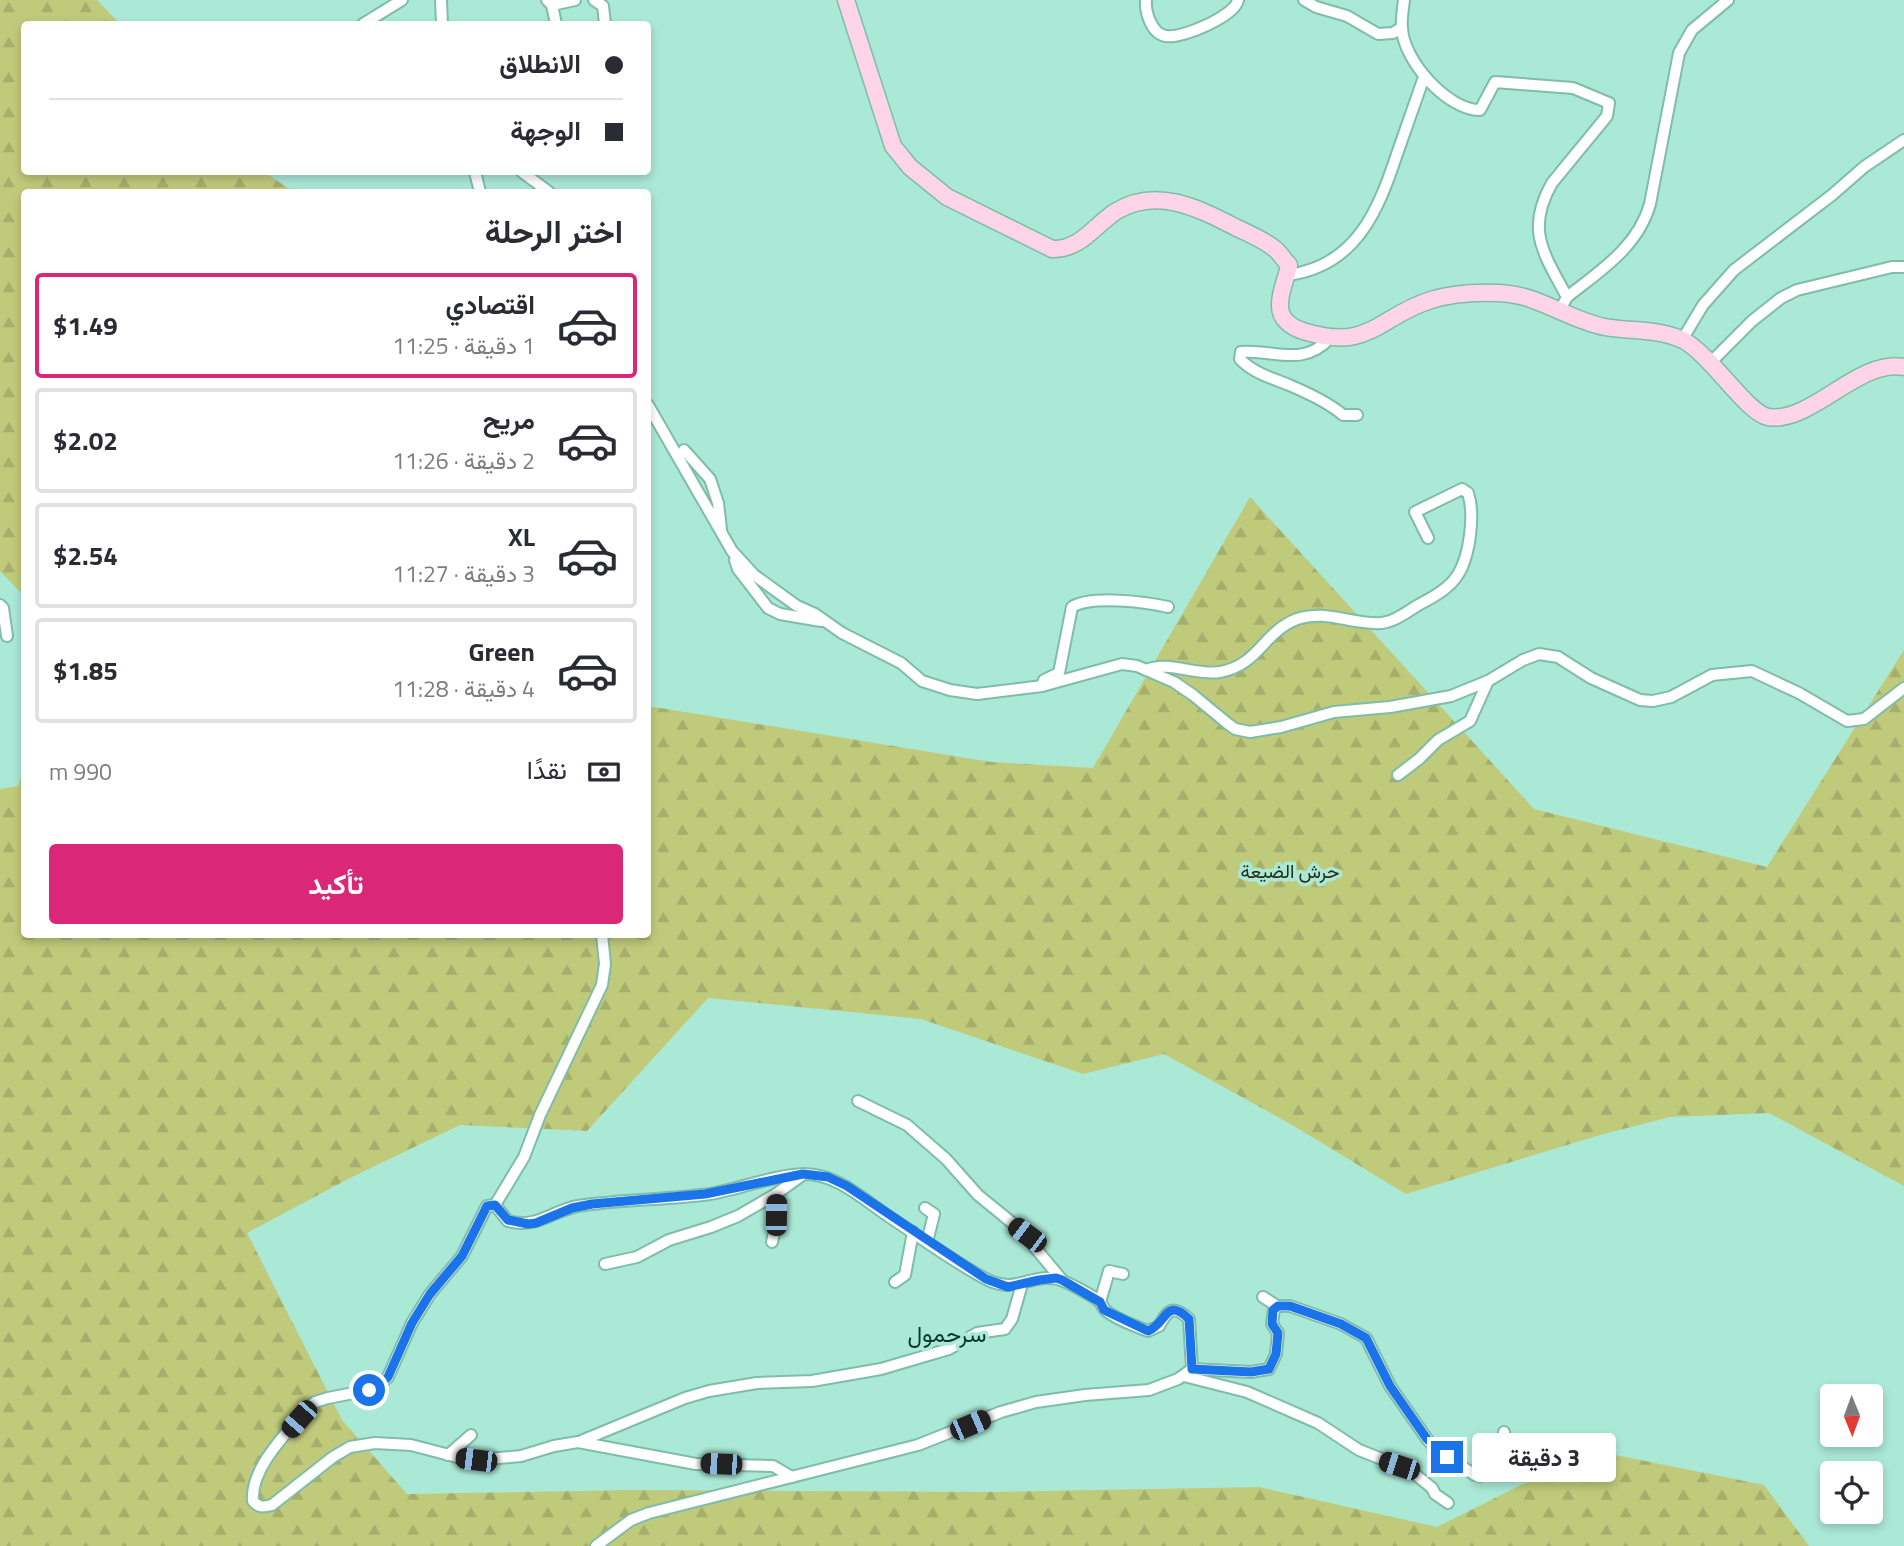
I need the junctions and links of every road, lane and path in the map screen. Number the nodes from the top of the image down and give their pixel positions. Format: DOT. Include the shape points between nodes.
graph roads {
  1 [pos="402,0"];
  2 [pos="440,0"];
  3 [pos="575,0"];
  4 [pos="594,0"];
  5 [pos="846,0"];
  6 [pos="1146,0"];
  7 [pos="1238,0"];
  8 [pos="1304,0"];
  9 [pos="1404,0"];
  10 [pos="1728,0"];
  11 [pos="550,2"];
  12 [pos="368,21"];
  13 [pos="442,21"];
  14 [pos="555,21"];
  15 [pos="605,21"];
  16 [pos="1401,28"];
  17 [pos="1424,77"];
  18 [pos="1904,140"];
  19 [pos="526,175"];
  20 [pos="545,189"];
  21 [pos="1904,267"];
  22 [pos="1288,275"];
  23 [pos="1563,303"];
  24 [pos="1330,338"];
  25 [pos="1682,340"];
  26 [pos="1711,362"];
  27 [pos="1904,367"];
  28 [pos="651,410"];
  29 [pos="1357,415"];
  30 [pos="684,450"];
  31 [pos="722,535"];
  32 [pos="1428,538"];
  33 [pos="732,551"];
  34 [pos="0,605"];
  35 [pos="1168,607"];
  36 [pos="827,622"];
  37 [pos="7,636"];
  38 [pos="1146,670"];
  39 [pos="1488,681"];
  40 [pos="1042,686"];
  41 [pos="1904,688"];
  42 [pos="1398,775"];
  43 [pos="602,938"];
  44 [pos="858,1101"];
  45 [pos="803,1174"];
  46 [pos="776,1194"];
  47 [pos="495,1205"];
  48 [pos="925,1208"];
  49 [pos="913,1233"];
  50 [pos="927,1241"];
  51 [pos="772,1242"];
  52 [pos="606,1264"];
  53 [pos="1123,1274"];
  54 [pos="1062,1280"];
  55 [pos="895,1282"];
  56 [pos="1022,1284"];
  57 [pos="1263,1297"];
  58 [pos="1100,1302"];
  59 [pos="1278,1306"];
  60 [pos="1188,1372"];
  61 [pos="1504,1432"];
  62 [pos="471,1435"];
  63 [pos="578,1442"];
  64 [pos="448,1455"];
  65 [pos="792,1477"];
  66 [pos="1448,1503"];
  67 [pos="596,1546"];
  1 -- 12 [label="street"];
  2 -- 13 [label="street"];
  3 -- 11 [label="street"];
  4 -- 15 [label="street" via="603,6"];
  5 -- 22 [label="street" via="893,146 910,167 947,197 1052,249 1077,244 1129,204 1173,201 1262,240 1289,265"];
  6 -- 7 [label="street" via="1156,31 1165,37 1186,34 1227,15"];
  8 -- 16 [label="street" via="1378,34"];
  9 -- 16 [label="street"];
  10 -- 23 [label="street" via="1692,30 1679,54 1643,223 1611,263"];
  11 -- 14 [label="street"];
  16 -- 17 [label="street"];
  17 -- 22 [label="street" via="1387,186 1368,224 1337,256"];
  17 -- 23 [label="street" via="1454,102 1472,110 1480,110 1495,82 1573,88 1609,103 1607,116 1552,183 1538,218 1539,239"];
  18 -- 25 [label="street" via="1734,270 1703,305"];
  19 -- 20 [label="street"];
  21 -- 26 [label="street" via="1797,290 1752,321"];
  22 -- 24 [label="street" via="1279,304 1282,316 1298,329"];
  23 -- 24 [label="street" via="1511,294 1451,295 1417,305 1369,333"];
  23 -- 25 [label="street" via="1603,327 1656,331"];
  24 -- 29 [label="street" via="1297,356 1253,351 1241,352 1240,359 1268,377 1332,405 1343,415"];
  25 -- 26 [label="street"];
  26 -- 27 [label="street" via="1753,409 1781,418 1873,370"];
  28 -- 31 [label="street"];
  30 -- 31 [label="street" via="710,479"];
  31 -- 33 [label="street"];
  32 -- 38 [label="street" via="1415,512 1453,492 1462,489 1468,493 1471,529 1457,576 1392,621 1313,615 1286,624 1238,667 1213,673 1157,666"];
  33 -- 36 [label="street" via="761,582"];
  33 -- 36 [label="street" via="738,569 768,608"];
  34 -- 37 [label="street"];
  35 -- 40 [label="street" via="1139,601 1078,603 1072,607 1059,673 1044,680"];
  36 -- 40 [label="street" via="933,685 977,694"];
  38 -- 39 [label="street" via="1174,682 1236,729 1250,732 1334,712 1425,702"];
  38 -- 40 [label="street" via="1122,664"];
  39 -- 41 [label="street" via="1532,655 1549,655 1623,694 1653,701 1681,693 1712,675 1752,671 1840,718 1856,721"];
  39 -- 42 [label="street" via="1470,721 1438,740"];
  43 -- 47 [label="street" via="602,985 524,1157"];
  44 -- 54 [label="street" via="907,1125 934,1148 978,1195 1027,1235"];
  45 -- 46 [label="street"];
  45 -- 47 [label="street" via="705,1194 572,1208 536,1223 508,1220"];
  45 -- 49 [label="street" via="828,1177 847,1186"];
  46 -- 51 [label="street"];
  46 -- 52 [label="street" via="711,1227 669,1240 637,1257"];
  47 -- 64 [label="street" via="487,1206 462,1256 430,1294 388,1377 369,1390 328,1398 307,1408 264,1462 253,1501 257,1506 272,1505 323,1464 362,1444 411,1445"];
  48 -- 50 [label="street" via="933,1214"];
  49 -- 50 [label="street"];
  49 -- 55 [label="street" via="905,1275"];
  50 -- 56 [label="street" via="986,1279 1008,1287"];
  53 -- 58 [label="street" via="1109,1272"];
  54 -- 56 [label="street"];
  54 -- 58 [label="street"];
  56 -- 63 [label="street" via="1005,1329 977,1333 939,1352 868,1371 709,1391"];
  57 -- 59 [label="street"];
  58 -- 60 [label="street" via="1104,1310 1148,1331 1159,1326 1169,1310 1185,1315 1189,1319"];
  59 -- 60 [label="street" via="1272,1324 1278,1333 1276,1354 1269,1369"];
  59 -- 61 [label="street" via="1341,1324 1366,1338 1390,1386 1427,1439 1475,1475 1486,1474 1500,1456"];
  60 -- 65 [label="street" via="1149,1390 1036,1402 918,1445"];
  60 -- 66 [label="street" via="1318,1423 1359,1450 1410,1470"];
  62 -- 64 [label="street"];
  63 -- 64 [label="street" via="521,1456 476,1460"];
  63 -- 65 [label="street" via="696,1464 773,1466"];
  65 -- 67 [label="street" via="649,1513 631,1520"];
}
